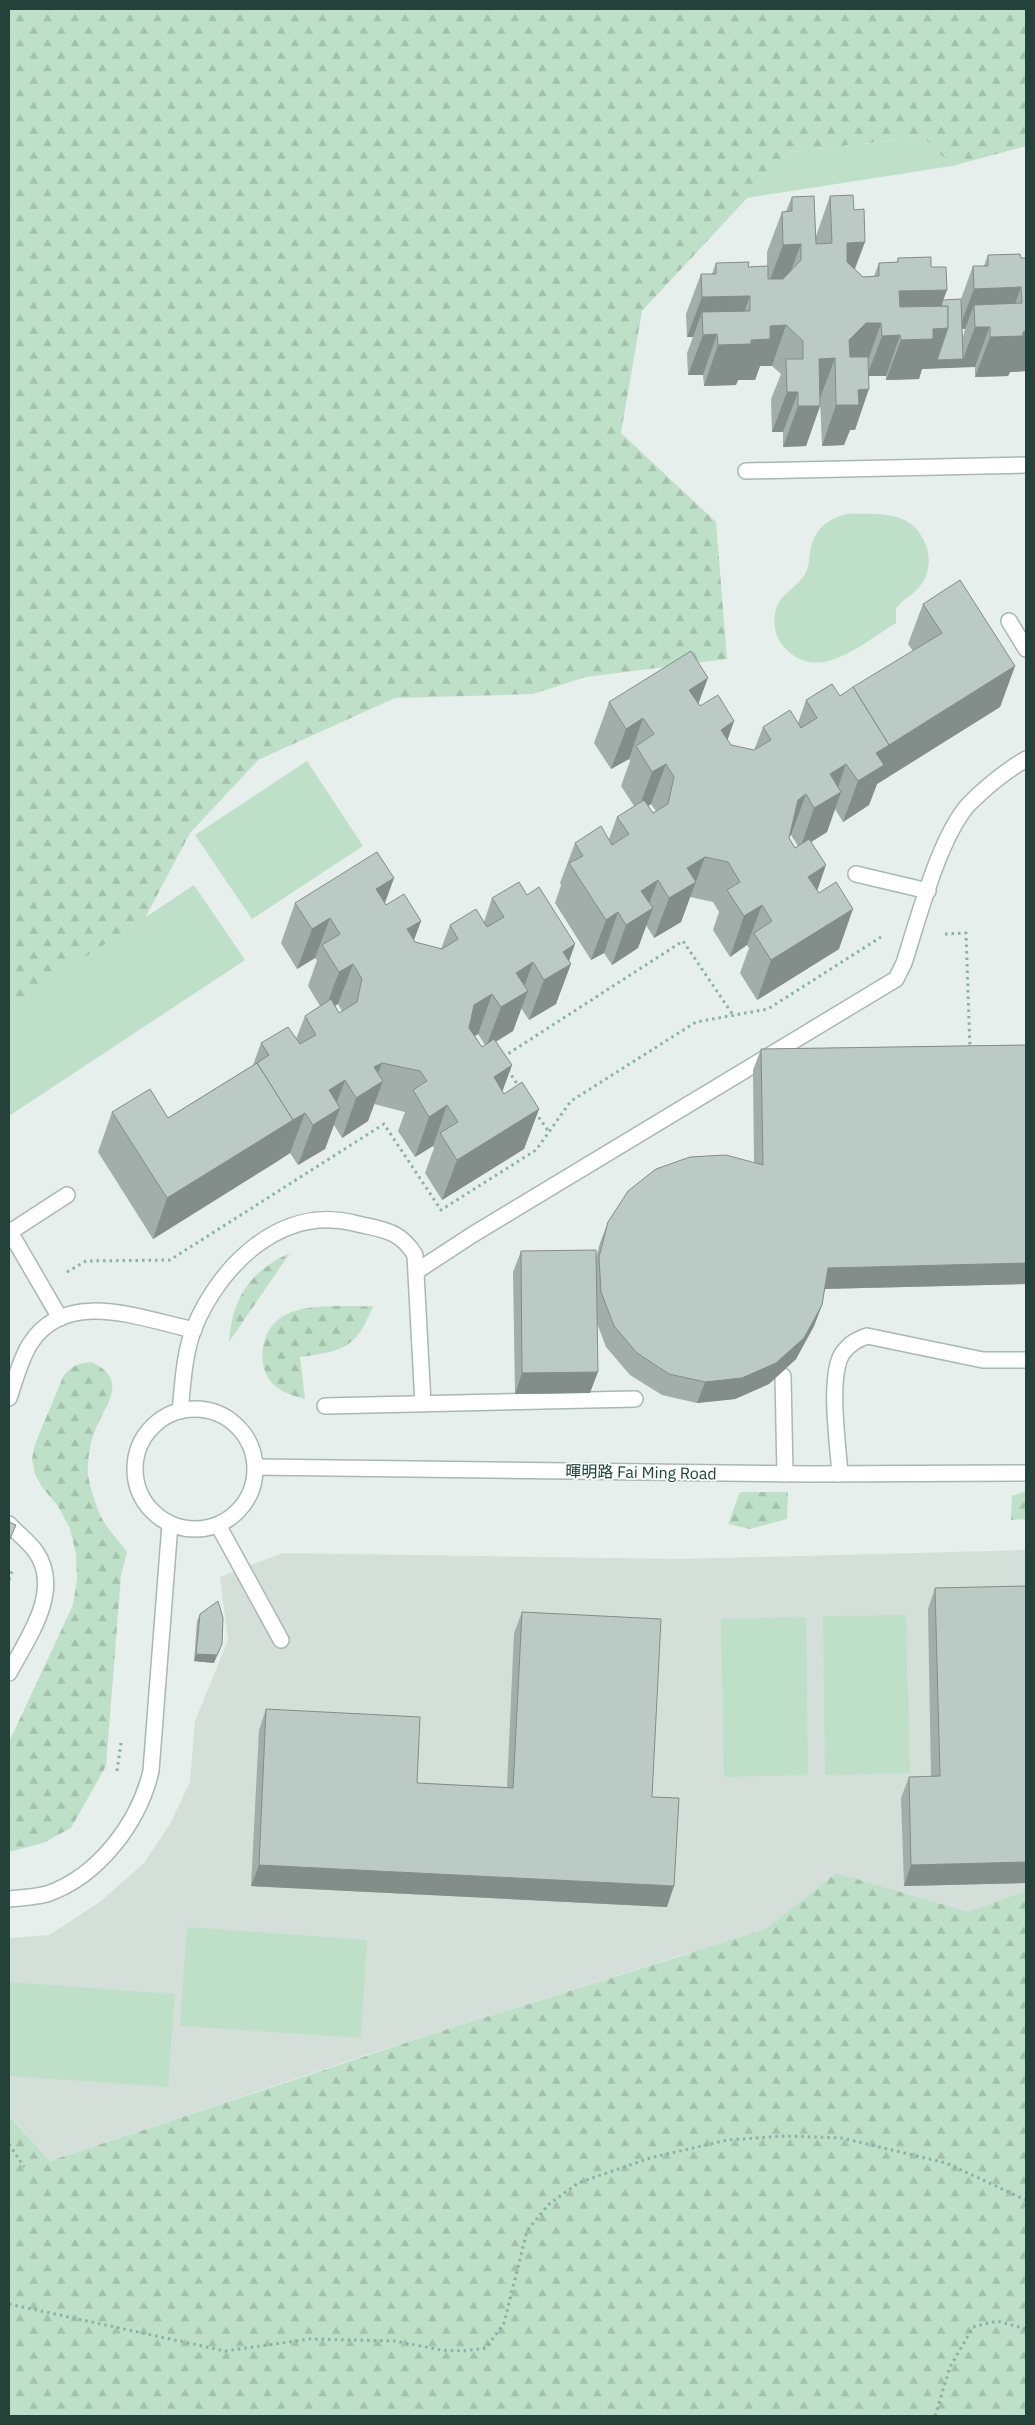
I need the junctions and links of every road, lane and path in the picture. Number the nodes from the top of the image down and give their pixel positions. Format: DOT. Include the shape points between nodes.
graph roads {
  1 [pos="1026,465"];
  2 [pos="746,471"];
  3 [pos="1009,621"];
  4 [pos="1026,649"];
  5 [pos="1026,759"];
  6 [pos="856,874"];
  7 [pos="928,891"];
  8 [pos="913,936"];
  9 [pos="733,1015"];
  10 [pos="970,1052"];
  11 [pos="500,1059"];
  12 [pos="506,1067"];
  13 [pos="522,1091"];
  14 [pos="532,1107"];
  15 [pos="548,1132"];
  16 [pos="67,1195"];
  17 [pos="9,1232"];
  18 [pos="417,1271"];
  19 [pos="42,1286"];
  20 [pos="60,1318"];
  21 [pos="194,1330"];
  22 [pos="1026,1360"];
  23 [pos="783,1376"];
  24 [pos="9,1398"];
  25 [pos="635,1398"];
  26 [pos="423,1404"];
  27 [pos="325,1406"];
  28 [pos="180,1411"];
  29 [pos="256,1467"];
  30 [pos="1026,1473"];
  31 [pos="784,1474"];
  32 [pos="840,1474"];
  33 [pos="9,1524"];
  34 [pos="170,1524"];
  35 [pos="218,1525"];
  36 [pos="281,1640"];
  37 [pos="9,1673"];
  38 [pos="121,1741"];
  39 [pos="117,1779"];
  40 [pos="9,1898"];
  41 [pos="9,2144"];
  42 [pos="24,2167"];
  43 [pos="1026,2200"];
  44 [pos="9,2304"];
  45 [pos="1026,2329"];
  46 [pos="935,2416"];
  1 -- 2 [label="street"];
  3 -- 4 [label="street"];
  5 -- 7 [label="street" via="969,805 951,832"];
  6 -- 7 [label="street"];
  7 -- 8 [label="street"];
  8 -- 9 [label="path" via="879,937 768,1009"];
  8 -- 10 [label="path" via="966,933"];
  8 -- 18 [label="street" via="896,978"];
  9 -- 11 [label="path" via="683,941"];
  9 -- 15 [label="path" via="696,1022 572,1101"];
  12 -- 13 [label="path"];
  14 -- 15 [label="path"];
  15 -- 19 [label="path" via="536,1150 441,1210 384,1124 170,1260 86,1261"];
  16 -- 17 [label="street"];
  17 -- 19 [label="street"];
  18 -- 21 [label="street" via="415,1255 407,1242 394,1233 342,1220 310,1221 279,1229 253,1247 229,1270 208,1299"];
  18 -- 26 [label="street"];
  19 -- 20 [label="street"];
  20 -- 21 [label="street" via="80,1311 100,1310"];
  20 -- 24 [label="street" via="30,1344"];
  21 -- 28 [label="street" via="185,1362"];
  22 -- 32 [label="street" via="983,1360 867,1336 853,1341 842,1354 836,1372"];
  23 -- 31 [label="street"];
  25 -- 26 [label="street"];
  26 -- 27 [label="street"];
  28 -- 29 [label="street" via="216,1412 232,1421 244,1434"];
  28 -- 34 [label="street" via="163,1418 149,1431 135,1464 137,1482 144,1499"];
  29 -- 31 [label="street, 暉明路 Fai Ming Road"];
  29 -- 35 [label="street" via="246,1502 234,1516"];
  30 -- 32 [label="street, 暉明路 Fai Ming Road"];
  31 -- 32 [label="street, 暉明路 Fai Ming Road"];
  33 -- 37 [label="street" via="36,1552 43,1571 45,1591 41,1611"];
  34 -- 35 [label="street" via="186,1528"];
  34 -- 40 [label="street" via="152,1761 147,1788 121,1838 97,1862 74,1880 47,1894"];
  35 -- 36 [label="street"];
  38 -- 39 [label="path"];
  41 -- 42 [label="path"];
  43 -- 44 [label="path" via="946,2163 842,2138 785,2136 727,2140 650,2158 578,2183 548,2205 527,2230 504,2323 486,2348 463,2351 395,2341 310,2339 225,2351"];
  45 -- 46 [label="path" via="997,2321 973,2327 950,2367"];
}
